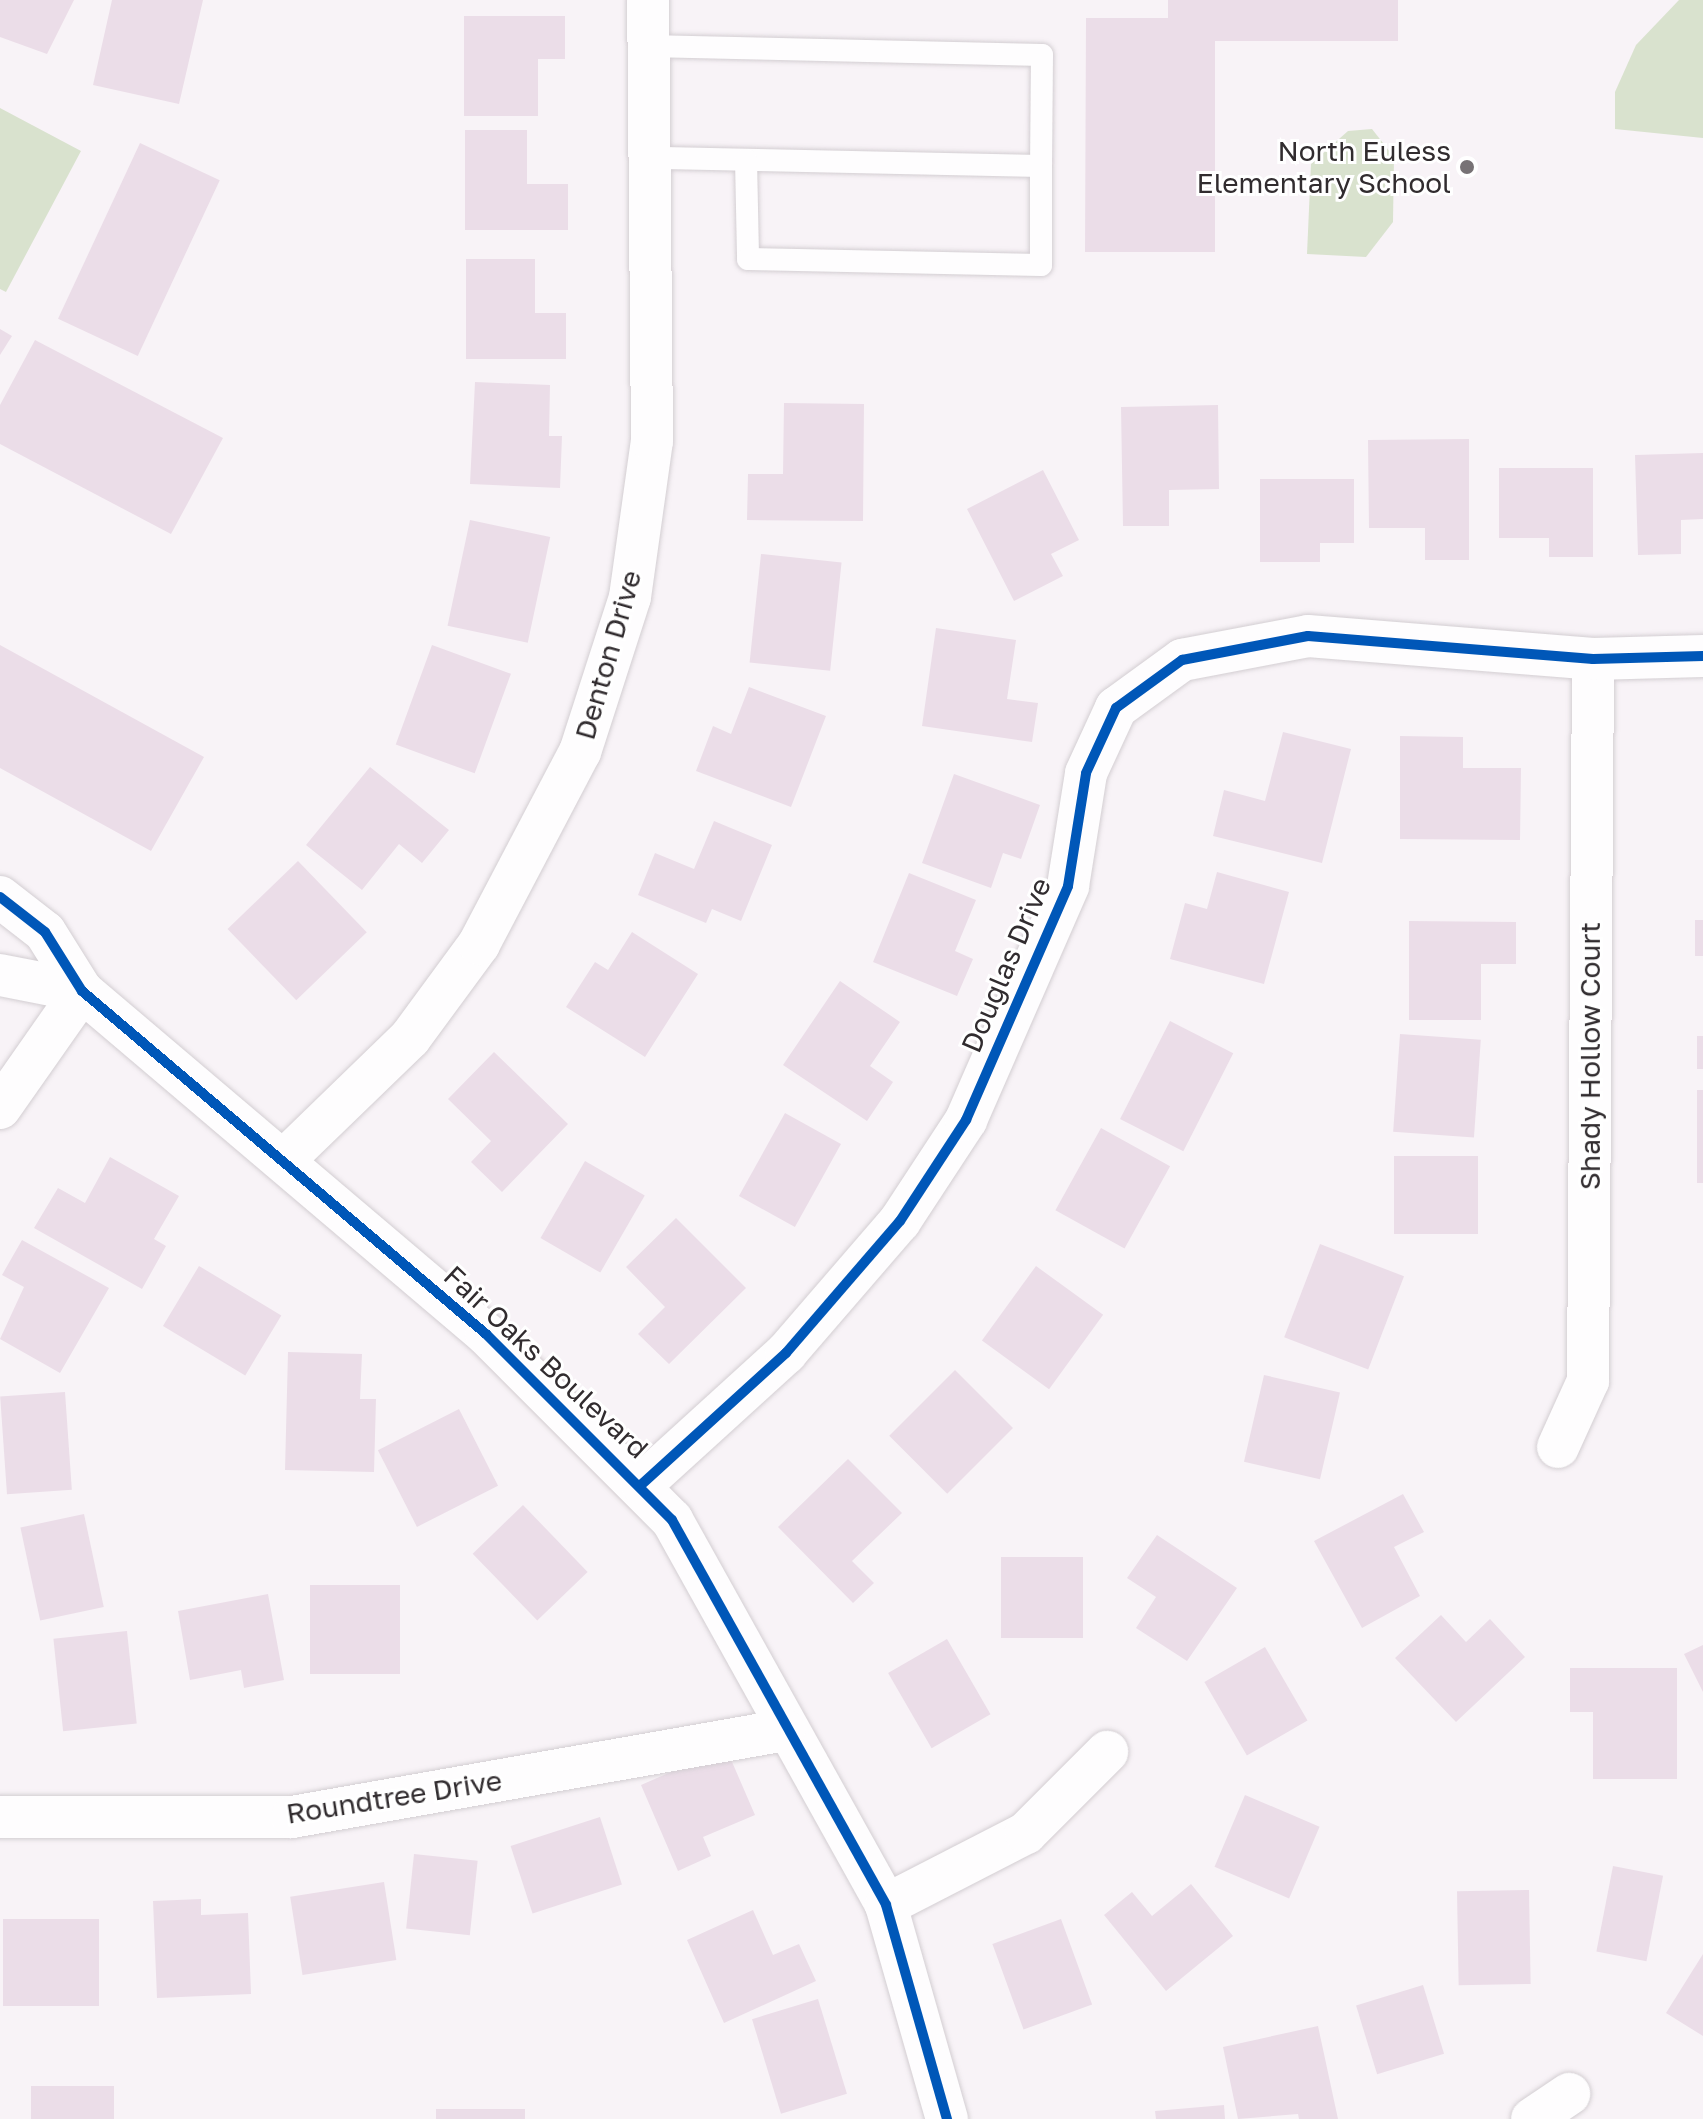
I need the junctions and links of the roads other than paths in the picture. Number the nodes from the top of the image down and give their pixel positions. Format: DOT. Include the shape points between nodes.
graph roads {
  1 [pos="648,0"];
  2 [pos="648,46"];
  3 [pos="651,158"];
  4 [pos="746,160"];
  5 [pos="1041,166"];
  6 [pos="1703,656"];
  7 [pos="1593,659"];
  8 [pos="0,897"];
  9 [pos="0,975"];
  10 [pos="82,991"];
  11 [pos="0,1108"];
  12 [pos="283,1161"];
  13 [pos="1558,1447"];
  14 [pos="642,1484"];
  15 [pos="784,1730"];
  16 [pos="1107,1752"];
  17 [pos="0,1817"];
  18 [pos="886,1905"];
  19 [pos="1569,2094"];
  20 [pos="947,2119"];
  21 [pos="1532,2119"];
  1 -- 2 [label="street, Denton Drive"];
  2 -- 3 [label="street, Denton Drive"];
  2 -- 5 [label="lane" via="1042,55"];
  3 -- 4 [label="lane"];
  3 -- 12 [label="street, Denton Drive" via="652,441 630,597 580,752 479,944 410,1038"];
  4 -- 5 [label="lane"];
  4 -- 5 [label="lane" via="748,259 763,260 1041,265"];
  6 -- 7 [label="street, Douglas Drive"];
  7 -- 13 [label="street, Shady Hollow Court" via="1588,1381"];
  7 -- 14 [label="street, Douglas Drive" via="1308,636 1182,660 1116,708 1086,773 1068,886 966,1120 900,1221 786,1353"];
  8 -- 10 [label="street, Fair Oaks Boulevard" via="45,932"];
  9 -- 10 [label="street, Fair Oaks Boulevard"];
  10 -- 11 [label="street"];
  10 -- 12 [label="street, Fair Oaks Boulevard"];
  12 -- 14 [label="street, Fair Oaks Boulevard" via="486,1334"];
  14 -- 15 [label="street, Fair Oaks Boulevard" via="672,1520"];
  15 -- 17 [label="street, Roundtree Drive" via="292,1817"];
  15 -- 18 [label="street, Fair Oaks Boulevard"];
  16 -- 18 [label="street" via="1026,1833"];
  18 -- 20 [label="street, Fair Oaks Boulevard"];
  19 -- 21 [label="street"];
}
